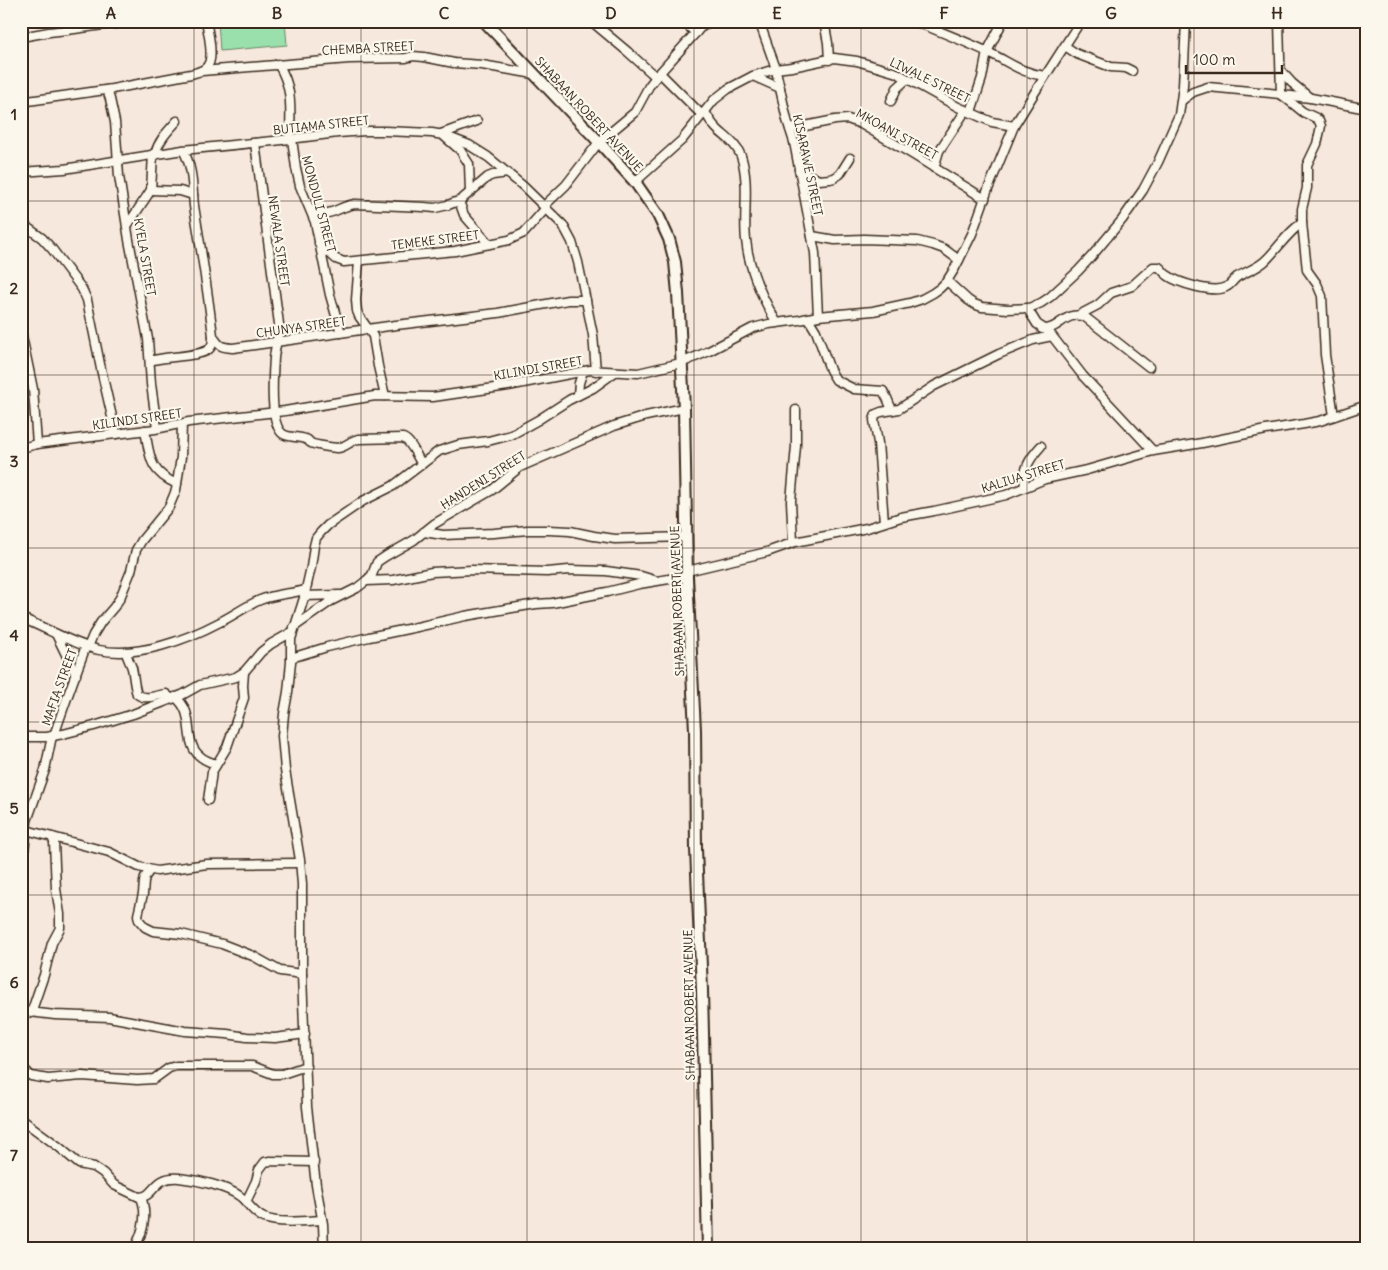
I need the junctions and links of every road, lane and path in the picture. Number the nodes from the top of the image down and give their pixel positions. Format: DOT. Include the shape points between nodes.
graph roads {
  1 [pos="145,21"];
  2 [pos="206,21"];
  3 [pos="484,21"];
  4 [pos="591,21"];
  5 [pos="682,21"];
  6 [pos="711,21"];
  7 [pos="759,21"];
  8 [pos="824,21"];
  9 [pos="914,21"];
  10 [pos="1003,21"];
  11 [pos="1080,21"];
  12 [pos="1186,21"];
  13 [pos="1279,21"];
  14 [pos="696,33"];
  15 [pos="21,37"];
  16 [pos="1065,46"];
  17 [pos="987,52"];
  18 [pos="829,60"];
  19 [pos="278,64"];
  20 [pos="775,69"];
  21 [pos="1132,70"];
  22 [pos="202,71"];
  23 [pos="1281,71"];
  24 [pos="534,74"];
  25 [pos="658,75"];
  26 [pos="753,76"];
  27 [pos="1045,76"];
  28 [pos="907,79"];
  29 [pos="780,88"];
  30 [pos="106,90"];
  31 [pos="1281,95"];
  32 [pos="1311,98"];
  33 [pos="891,101"];
  34 [pos="1181,101"];
  35 [pos="21,102"];
  36 [pos="1367,109"];
  37 [pos="969,111"];
  38 [pos="704,114"];
  39 [pos="177,121"];
  40 [pos="476,121"];
  41 [pos="1014,126"];
  42 [pos="790,129"];
  43 [pos="442,135"];
  44 [pos="291,139"];
  45 [pos="599,142"];
  46 [pos="255,143"];
  47 [pos="183,150"];
  48 [pos="154,154"];
  49 [pos="850,158"];
  50 [pos="119,161"];
  51 [pos="934,168"];
  52 [pos="799,170"];
  53 [pos="21,172"];
  54 [pos="508,172"];
  55 [pos="635,182"];
  56 [pos="151,190"];
  57 [pos="470,192"];
  58 [pos="194,195"];
  59 [pos="986,196"];
  60 [pos="459,201"];
  61 [pos="545,207"];
  62 [pos="311,210"];
  63 [pos="21,222"];
  64 [pos="1302,223"];
  65 [pos="127,226"];
  66 [pos="812,236"];
  67 [pos="319,244"];
  68 [pos="489,244"];
  69 [pos="959,260"];
  70 [pos="359,261"];
  71 [pos="947,281"];
  72 [pos="586,300"];
  73 [pos="1026,308"];
  74 [pos="1079,315"];
  75 [pos="818,316"];
  76 [pos="808,318"];
  77 [pos="777,323"];
  78 [pos="384,327"];
  79 [pos="1042,328"];
  80 [pos="369,329"];
  81 [pos="21,331"];
  82 [pos="341,333"];
  83 [pos="213,336"];
  84 [pos="1052,336"];
  85 [pos="276,342"];
  86 [pos="375,342"];
  87 [pos="150,357"];
  88 [pos="681,363"];
  89 [pos="1149,367"];
  90 [pos="583,371"];
  91 [pos="596,371"];
  92 [pos="615,372"];
  93 [pos="23,378"];
  94 [pos="32,378"];
  95 [pos="578,395"];
  96 [pos="385,396"];
  97 [pos="1367,405"];
  98 [pos="684,408"];
  99 [pos="796,410"];
  100 [pos="892,410"];
  101 [pos="273,412"];
  102 [pos="1334,416"];
  103 [pos="182,424"];
  104 [pos="157,428"];
  105 [pos="145,430"];
  106 [pos="116,434"];
  107 [pos="37,444"];
  108 [pos="1041,446"];
  109 [pos="21,448"];
  110 [pos="1153,451"];
  111 [pos="422,464"];
  112 [pos="177,484"];
  113 [pos="1025,487"];
  114 [pos="884,522"];
  115 [pos="424,532"];
  116 [pos="686,538"];
  117 [pos="793,542"];
  118 [pos="687,573"];
  119 [pos="366,581"];
  120 [pos="656,581"];
  121 [pos="304,593"];
  122 [pos="342,595"];
  123 [pos="21,618"];
  124 [pos="293,630"];
  125 [pos="56,634"];
  126 [pos="87,646"];
  127 [pos="126,652"];
  128 [pos="291,658"];
  129 [pos="244,672"];
  130 [pos="76,676"];
  131 [pos="173,698"];
  132 [pos="53,736"];
  133 [pos="21,737"];
  134 [pos="216,764"];
  135 [pos="208,800"];
  136 [pos="31,807"];
  137 [pos="21,811"];
  138 [pos="26,830"];
  139 [pos="52,837"];
  140 [pos="300,863"];
  141 [pos="21,868"];
  142 [pos="150,870"];
  143 [pos="302,974"];
  144 [pos="21,1011"];
  145 [pos="31,1013"];
  146 [pos="305,1034"];
  147 [pos="21,1066"];
  148 [pos="306,1066"];
  149 [pos="21,1119"];
  150 [pos="314,1162"];
  151 [pos="141,1197"];
  152 [pos="246,1202"];
  153 [pos="322,1220"];
  154 [pos="134,1249"];
  155 [pos="324,1249"];
  156 [pos="708,1249"];
  1 -- 15 [label="street"];
  2 -- 22 [label="street" via="210,60"];
  3 -- 24 [label="main road, SHABAAN ROBERT AVENUE"];
  4 -- 25 [label="street"];
  5 -- 14 [label="street"];
  6 -- 14 [label="street, TEMEKE STREET"];
  7 -- 20 [label="street, KISARAWE STREET"];
  8 -- 18 [label="street"];
  9 -- 17 [label="street"];
  10 -- 17 [label="street"];
  11 -- 16 [label="street, KILINDI STREET"];
  12 -- 34 [label="street"];
  13 -- 23 [label="street"];
  14 -- 25 [label="street, TEMEKE STREET"];
  16 -- 21 [label="street" via="1111,67"];
  16 -- 27 [label="street, KILINDI STREET"];
  17 -- 27 [label="street" via="1024,72"];
  17 -- 37 [label="street" via="982,78"];
  18 -- 20 [label="street, LIWALE STREET"];
  18 -- 28 [label="street, LIWALE STREET" via="857,61"];
  19 -- 22 [label="street, CHEMBA STREET"];
  19 -- 24 [label="street, CHEMBA STREET" via="413,56"];
  19 -- 44 [label="street, MONDULI STREET" via="290,96"];
  20 -- 26 [label="street, LIWALE STREET"];
  20 -- 29 [label="street, KISARAWE STREET"];
  22 -- 30 [label="street, CHEMBA STREET"];
  23 -- 31 [label="street"];
  23 -- 32 [label="street"];
  24 -- 45 [label="main road, SHABAAN ROBERT AVENUE"];
  25 -- 38 [label="street"];
  25 -- 45 [label="street, TEMEKE STREET" via="635,112"];
  26 -- 29 [label="street"];
  26 -- 38 [label="street" via="728,89"];
  27 -- 41 [label="street, KILINDI STREET"];
  28 -- 33 [label="street"];
  28 -- 37 [label="street, LIWALE STREET"];
  29 -- 42 [label="street, KISARAWE STREET"];
  30 -- 35 [label="street, CHEMBA STREET"];
  30 -- 50 [label="street, KYELA STREET" via="115,122"];
  31 -- 32 [label="street"];
  31 -- 34 [label="street" via="1208,87"];
  31 -- 64 [label="street" via="1316,118 1321,126 1307,165"];
  32 -- 36 [label="street"];
  34 -- 73 [label="street" via="1179,115 1158,162 1122,220 1078,271 1050,297"];
  37 -- 41 [label="street, LIWALE STREET" via="992,122"];
  37 -- 51 [label="street" via="939,151"];
  38 -- 55 [label="street"];
  38 -- 77 [label="street" via="736,147 741,158 750,260 760,293"];
  39 -- 48 [label="street" via="165,133"];
  40 -- 43 [label="street"];
  41 -- 59 [label="street, KILINDI STREET"];
  42 -- 51 [label="street, MKOANI STREET" via="848,119"];
  42 -- 52 [label="street, KISARAWE STREET"];
  43 -- 44 [label="street, BUTIAMA STREET" via="365,131"];
  43 -- 54 [label="street, BUTIAMA STREET" via="469,145"];
  43 -- 57 [label="street" via="460,150 469,164"];
  44 -- 46 [label="street, BUTIAMA STREET"];
  44 -- 62 [label="street, MONDULI STREET" via="300,186"];
  45 -- 55 [label="main road, SHABAAN ROBERT AVENUE"];
  45 -- 61 [label="street, TEMEKE STREET"];
  46 -- 47 [label="street, BUTIAMA STREET"];
  46 -- 85 [label="street, NEWALA STREET" via="279,324"];
  47 -- 48 [label="street, BUTIAMA STREET"];
  47 -- 58 [label="street" via="192,171"];
  48 -- 50 [label="street, BUTIAMA STREET"];
  48 -- 56 [label="street"];
  49 -- 52 [label="street" via="840,174 830,179 819,180"];
  50 -- 53 [label="street, BUTIAMA STREET"];
  50 -- 65 [label="street, KYELA STREET"];
  51 -- 59 [label="street, MKOANI STREET"];
  52 -- 66 [label="street, KISARAWE STREET"];
  54 -- 57 [label="street" via="488,177"];
  54 -- 61 [label="street, BUTIAMA STREET"];
  55 -- 88 [label="main road, SHABAAN ROBERT AVENUE" via="658,216 675,262"];
  56 -- 58 [label="street"];
  56 -- 65 [label="street"];
  57 -- 60 [label="street"];
  58 -- 83 [label="street"];
  59 -- 69 [label="street, KILINDI STREET"];
  60 -- 62 [label="street" via="435,208 356,204 326,214"];
  60 -- 68 [label="street" via="464,215"];
  61 -- 68 [label="street, TEMEKE STREET" via="521,235"];
  61 -- 72 [label="street, BUTIAMA STREET" via="563,225 572,242"];
  62 -- 67 [label="street, MONDULI STREET"];
  63 -- 106 [label="street" via="42,238 87,300"];
  64 -- 74 [label="street" via="1267,260 1226,288 1201,288 1176,280 1159,267 1153,267 1132,286 1111,293 1098,305"];
  64 -- 102 [label="street" via="1307,270 1322,296 1325,355"];
  65 -- 87 [label="street, KYELA STREET"];
  66 -- 69 [label="street" via="835,240 917,241 944,249"];
  66 -- 75 [label="street, KISARAWE STREET"];
  67 -- 70 [label="street, TEMEKE STREET" via="336,259"];
  67 -- 82 [label="street, MONDULI STREET"];
  68 -- 70 [label="street, TEMEKE STREET" via="455,251"];
  69 -- 71 [label="street, KILINDI STREET"];
  70 -- 80 [label="street" via="357,311"];
  71 -- 73 [label="street" via="968,300 982,307"];
  71 -- 75 [label="street, KILINDI STREET" via="934,294 910,303 874,311"];
  72 -- 78 [label="street, CHUNYA STREET"];
  72 -- 91 [label="street, BUTIAMA STREET"];
  73 -- 79 [label="street"];
  74 -- 79 [label="street" via="1066,317 1050,329"];
  74 -- 89 [label="street"];
  75 -- 76 [label="street, KILINDI STREET"];
  76 -- 77 [label="street, KILINDI STREET"];
  76 -- 100 [label="street" via="836,380 854,389 883,392"];
  77 -- 88 [label="street, KILINDI STREET" via="753,328"];
  78 -- 80 [label="street, CHUNYA STREET"];
  78 -- 86 [label="street"];
  79 -- 84 [label="street"];
  80 -- 82 [label="street, CHUNYA STREET"];
  80 -- 86 [label="street"];
  81 -- 94 [label="street"];
  82 -- 85 [label="street, CHUNYA STREET"];
  83 -- 85 [label="street, CHUNYA STREET" via="222,347"];
  83 -- 87 [label="street" via="208,349 202,352"];
  84 -- 100 [label="street" via="1026,342 967,368 899,410"];
  84 -- 110 [label="street" via="1119,417"];
  85 -- 101 [label="street, NEWALA STREET"];
  86 -- 96 [label="street"];
  87 -- 104 [label="street, KYELA STREET"];
  88 -- 92 [label="street, KILINDI STREET" via="638,373"];
  88 -- 98 [label="main road, SHABAAN ROBERT AVENUE"];
  90 -- 91 [label="street, KILINDI STREET"];
  90 -- 95 [label="street"];
  90 -- 96 [label="street, KILINDI STREET" via="433,397"];
  91 -- 92 [label="street, KILINDI STREET"];
  92 -- 95 [label="street"];
  93 -- 94 [label="street"];
  94 -- 107 [label="street"];
  95 -- 111 [label="street" via="516,432 495,440 446,448"];
  96 -- 101 [label="street, KILINDI STREET"];
  97 -- 102 [label="street, KALIUA STREET"];
  98 -- 115 [label="street, HANDENI STREET" via="622,423 529,462 492,490"];
  98 -- 116 [label="main road, SHABAAN ROBERT AVENUE"];
  99 -- 117 [label="street" via="791,501"];
  100 -- 114 [label="street" via="878,413 874,420"];
  101 -- 103 [label="street, KILINDI STREET"];
  101 -- 111 [label="street" via="282,433 316,445 338,448 359,439 406,439"];
  102 -- 110 [label="street, KALIUA STREET"];
  103 -- 104 [label="street, KILINDI STREET"];
  103 -- 112 [label="street, MAFIA STREET"];
  104 -- 105 [label="street, KILINDI STREET"];
  105 -- 106 [label="street, KILINDI STREET"];
  105 -- 112 [label="street" via="155,469"];
  106 -- 107 [label="street, KILINDI STREET"];
  107 -- 109 [label="street, KILINDI STREET"];
  108 -- 113 [label="street" via="1026,468"];
  110 -- 113 [label="street, KALIUA STREET"];
  111 -- 121 [label="street" via="320,532"];
  112 -- 126 [label="street, MAFIA STREET" via="170,508 136,550 120,598"];
  113 -- 114 [label="street, KALIUA STREET" via="1006,495"];
  114 -- 117 [label="street, KALIUA STREET"];
  115 -- 116 [label="street" via="443,535 549,530 615,539"];
  115 -- 119 [label="street, HANDENI STREET" via="377,562"];
  116 -- 118 [label="main road, SHABAAN ROBERT AVENUE"];
  117 -- 118 [label="street, KALIUA STREET"];
  118 -- 120 [label="street, KALIUA STREET"];
  118 -- 156 [label="main road, SHABAAN ROBERT AVENUE" via="695,730"];
  119 -- 120 [label="street" via="472,570 606,571"];
  119 -- 122 [label="street, HANDENI STREET"];
  120 -- 128 [label="street, KALIUA STREET" via="552,603 465,616"];
  121 -- 122 [label="street"];
  121 -- 124 [label="street"];
  121 -- 127 [label="street" via="262,599 186,638"];
  122 -- 124 [label="street, HANDENI STREET"];
  123 -- 125 [label="street"];
  124 -- 128 [label="street"];
  124 -- 129 [label="street, HANDENI STREET" via="261,652"];
  125 -- 126 [label="street"];
  125 -- 130 [label="street"];
  126 -- 127 [label="street"];
  126 -- 130 [label="street, MAFIA STREET"];
  127 -- 131 [label="street" via="137,694 143,698 166,694"];
  128 -- 140 [label="street" via="282,736"];
  129 -- 131 [label="street"];
  129 -- 134 [label="street" via="244,698 227,747"];
  130 -- 132 [label="street, MAFIA STREET"];
  131 -- 132 [label="street" via="113,720"];
  131 -- 134 [label="street" via="180,701 186,713 192,747 199,757"];
  132 -- 133 [label="street"];
  132 -- 136 [label="street, MAFIA STREET" via="40,788"];
  134 -- 135 [label="street"];
  136 -- 137 [label="street"];
  136 -- 138 [label="street, MAFIA STREET"];
  138 -- 139 [label="street"];
  138 -- 141 [label="street, MAFIA STREET"];
  139 -- 142 [label="street" via="109,852"];
  139 -- 145 [label="street" via="60,928 52,943"];
  140 -- 142 [label="street" via="214,863 167,871"];
  140 -- 143 [label="street"];
  142 -- 143 [label="street" via="145,877 138,915 145,926 153,931 222,944 280,971"];
  143 -- 146 [label="street"];
  144 -- 145 [label="street"];
  145 -- 146 [label="street" via="109,1018 185,1031 247,1037"];
  146 -- 148 [label="street"];
  147 -- 148 [label="street" via="31,1076 48,1080 82,1076 154,1079 169,1068 178,1066 252,1066 273,1074"];
  148 -- 150 [label="street"];
  149 -- 151 [label="street" via="79,1164 94,1167 114,1185"];
  150 -- 152 [label="street" via="264,1162"];
  150 -- 153 [label="street"];
  151 -- 152 [label="street" via="161,1180 173,1178 232,1191"];
  151 -- 154 [label="street" via="143,1227"];
  152 -- 153 [label="street" via="264,1218"];
  153 -- 155 [label="street"];
}
